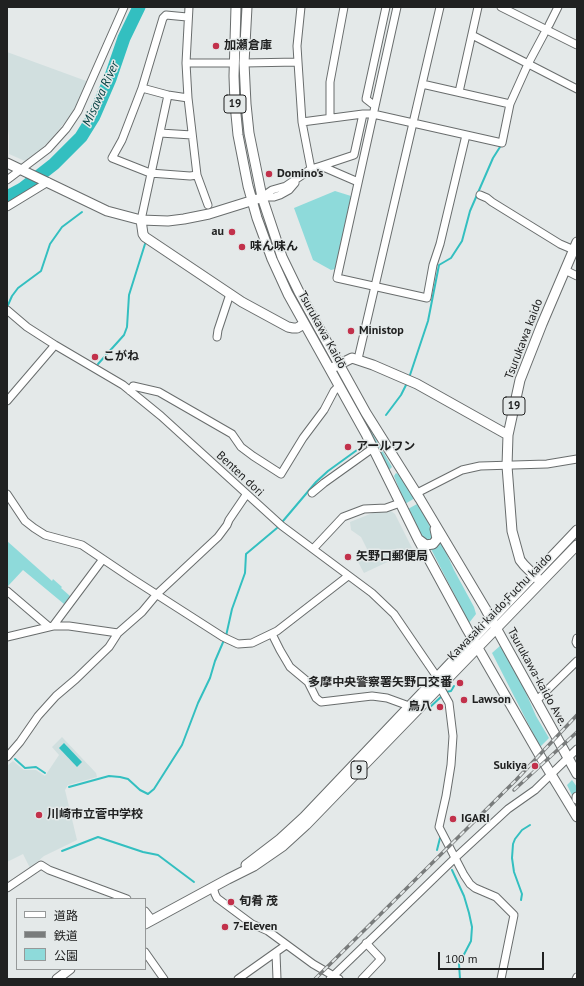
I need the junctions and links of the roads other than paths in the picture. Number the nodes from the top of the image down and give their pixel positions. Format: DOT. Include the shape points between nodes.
graph roads {
  1 [pos="124,7"];
  2 [pos="189,7"];
  3 [pos="236,7"];
  4 [pos="247,7"];
  5 [pos="301,7"];
  6 [pos="344,7"];
  7 [pos="387,7"];
  8 [pos="440,7"];
  9 [pos="478,7"];
  10 [pos="500,7"];
  11 [pos="558,7"];
  12 [pos="397,8"];
  13 [pos="187,17"];
  14 [pos="549,25"];
  15 [pos="544,34"];
  16 [pos="472,35"];
  17 [pos="577,45"];
  18 [pos="298,62"];
  19 [pos="186,63"];
  20 [pos="233,63"];
  21 [pos="244,63"];
  22 [pos="528,64"];
  23 [pos="422,84"];
  24 [pos="142,88"];
  25 [pos="577,89"];
  26 [pos="458,92"];
  27 [pos="168,95"];
  28 [pos="188,98"];
  29 [pos="510,104"];
  30 [pos="375,106"];
  31 [pos="363,114"];
  32 [pos="373,114"];
  33 [pos="330,118"];
  34 [pos="302,122"];
  35 [pos="413,123"];
  36 [pos="160,133"];
  37 [pos="192,135"];
  38 [pos="466,135"];
  39 [pos="7,162"];
  40 [pos="321,166"];
  41 [pos="311,169"];
  42 [pos="24,171"];
  43 [pos="150,173"];
  44 [pos="197,175"];
  45 [pos="7,180"];
  46 [pos="47,182"];
  47 [pos="358,182"];
  48 [pos="480,195"];
  49 [pos="262,197"];
  50 [pos="252,200"];
  51 [pos="208,205"];
  52 [pos="7,207"];
  53 [pos="141,220"];
  54 [pos="575,246"];
  55 [pos="565,270"];
  56 [pos="577,276"];
  57 [pos="374,286"];
  58 [pos="230,294"];
  59 [pos="7,310"];
  60 [pos="304,324"];
  61 [pos="217,337"];
  62 [pos="55,345"];
  63 [pos="358,359"];
  64 [pos="339,364"];
  65 [pos="330,369"];
  66 [pos="339,386"];
  67 [pos="130,391"];
  68 [pos="7,401"];
  69 [pos="508,435"];
  70 [pos="373,448"];
  71 [pos="577,459"];
  72 [pos="506,466"];
  73 [pos="404,473"];
  74 [pos="312,493"];
  75 [pos="417,493"];
  76 [pos="7,494"];
  77 [pos="246,495"];
  78 [pos="422,502"];
  79 [pos="400,503"];
  80 [pos="577,530"];
  81 [pos="418,539"];
  82 [pos="577,545"];
  83 [pos="313,549"];
  84 [pos="103,559"];
  85 [pos="348,576"];
  86 [pos="537,579"];
  87 [pos="7,591"];
  88 [pos="157,594"];
  89 [pos="491,620"];
  90 [pos="51,626"];
  91 [pos="497,629"];
  92 [pos="118,633"];
  93 [pos="272,634"];
  94 [pos="7,636"];
  95 [pos="577,638"];
  96 [pos="473,639"];
  97 [pos="577,644"];
  98 [pos="478,648"];
  99 [pos="577,661"];
  100 [pos="437,677"];
  101 [pos="443,692"];
  102 [pos="536,701"];
  103 [pos="409,706"];
  104 [pos="577,749"];
  105 [pos="7,757"];
  106 [pos="568,758"];
  107 [pos="577,774"];
  108 [pos="552,775"];
  109 [pos="577,817"];
  110 [pos="456,858"];
  111 [pos="228,879"];
  112 [pos="213,887"];
  113 [pos="7,888"];
  114 [pos="124,898"];
  115 [pos="149,922"];
  116 [pos="366,943"];
  117 [pos="286,945"];
  118 [pos="276,952"];
  119 [pos="146,953"];
  120 [pos="69,970"];
  121 [pos="334,978"];
  122 [pos="57,979"];
  123 [pos="164,979"];
  124 [pos="238,979"];
  125 [pos="277,979"];
  126 [pos="362,979"];
  127 [pos="501,979"];
  1 -- 42 [label="street" via="78,110 66,129"];
  2 -- 13 [label="street"];
  3 -- 20 [label="main road, Tsurukawa Kaidō / 19"];
  4 -- 21 [label="main road, Tsurukawa Kaidō / 19"];
  5 -- 18 [label="street"];
  6 -- 33 [label="street" via="330,82"];
  7 -- 12 [label="street"];
  7 -- 30 [label="street" via="366,99"];
  8 -- 23 [label="street"];
  9 -- 16 [label="street"];
  10 -- 17 [label="street"];
  11 -- 14 [label="street"];
  12 -- 30 [label="street"];
  13 -- 19 [label="street"];
  13 -- 24 [label="street" via="166,15 162,18"];
  15 -- 22 [label="street"];
  16 -- 22 [label="street"];
  16 -- 26 [label="street"];
  18 -- 21 [label="street"];
  18 -- 34 [label="street"];
  19 -- 20 [label="street"];
  19 -- 28 [label="street"];
  20 -- 50 [label="main road, Tsurukawa Kaidō / 19" via="238,135"];
  21 -- 49 [label="main road, Tsurukawa Kaidō / 19" via="249,133"];
  22 -- 25 [label="street"];
  22 -- 29 [label="street"];
  23 -- 26 [label="street"];
  23 -- 35 [label="street"];
  24 -- 27 [label="street"];
  24 -- 43 [label="street" via="122,140 112,158"];
  26 -- 29 [label="street"];
  27 -- 28 [label="street"];
  27 -- 36 [label="street"];
  28 -- 37 [label="street"];
  29 -- 38 [label="street" via="502,143"];
  30 -- 32 [label="street"];
  31 -- 32 [label="street"];
  31 -- 33 [label="street"];
  31 -- 40 [label="street" via="354,155"];
  32 -- 35 [label="street"];
  32 -- 47 [label="street"];
  33 -- 34 [label="street"];
  34 -- 41 [label="street"];
  35 -- 38 [label="street"];
  35 -- 57 [label="street"];
  36 -- 37 [label="street"];
  36 -- 43 [label="street"];
  37 -- 44 [label="street"];
  38 -- 57 [label="street" via="427,298"];
  39 -- 42 [label="main road"];
  40 -- 41 [label="street"];
  40 -- 47 [label="street"];
  41 -- 49 [label="street" via="289,190 274,197"];
  42 -- 45 [label="street"];
  42 -- 46 [label="main road"];
  43 -- 44 [label="street"];
  43 -- 53 [label="street"];
  44 -- 51 [label="street"];
  46 -- 52 [label="street"];
  46 -- 53 [label="main road" via="107,211"];
  47 -- 57 [label="street" via="337,278"];
  48 -- 54 [label="street" via="560,244"];
  49 -- 50 [label="main road"];
  49 -- 64 [label="main road, Tsurukawa Kaidō / 19" via="285,262"];
  50 -- 53 [label="main road" via="184,219"];
  50 -- 60 [label="main road, Tsurukawa Kaidō / 19" via="272,259"];
  53 -- 58 [label="main road" via="145,237"];
  54 -- 55 [label="main road, Tsurukawa kaido / 19"];
  55 -- 56 [label="street"];
  55 -- 69 [label="main road, Tsurukawa kaido / 19" via="520,380"];
  57 -- 63 [label="street"];
  58 -- 60 [label="main road" via="288,326 293,328"];
  58 -- 61 [label="street"];
  59 -- 62 [label="street, Benten dori"];
  60 -- 65 [label="main road, Tsurukawa Kaidō / 19"];
  62 -- 67 [label="street, Benten dori"];
  62 -- 68 [label="street"];
  63 -- 64 [label="main road" via="349,359"];
  63 -- 69 [label="main road" via="417,384"];
  64 -- 65 [label="main road"];
  64 -- 73 [label="main road, Tsurukawa Kaidō / 19"];
  65 -- 66 [label="main road, Tsurukawa Kaidō / 19"];
  66 -- 67 [label="street" via="282,474 253,456 232,434 159,392 133,386"];
  66 -- 70 [label="main road, Tsurukawa Kaidō / 19"];
  67 -- 77 [label="street, Benten dori"];
  69 -- 72 [label="main road, Tsurukawa kaido / 19"];
  70 -- 74 [label="street"];
  70 -- 79 [label="main road, Tsurukawa Kaidō / 19"];
  71 -- 72 [label="street" via="547,464"];
  72 -- 75 [label="street" via="480,466 462,470"];
  72 -- 86 [label="main road, Tsurukawa kaido / 19" via="512,531 520,560"];
  73 -- 75 [label="main road, Tsurukawa Kaidō / 19"];
  73 -- 79 [label="main road" via="394,470 391,474"];
  75 -- 78 [label="main road, Tsurukawa Kaidō / 19"];
  76 -- 84 [label="street" via="25,521 34,528 46,535 82,545"];
  77 -- 83 [label="street, Benten dori"];
  77 -- 88 [label="street" via="218,537"];
  78 -- 81 [label="main road" via="437,537 430,545"];
  78 -- 89 [label="main road, Tsurukawa Kaidō / 19"];
  79 -- 81 [label="main road, Tsurukawa Kaidō / 19"];
  79 -- 83 [label="street" via="386,508 364,509 343,517"];
  80 -- 86 [label="main road, 9"];
  81 -- 96 [label="main road, Tsurukawa Kaidō / 19"];
  82 -- 86 [label="main road, Kawasaki kaido;Fuchu kaido / 9"];
  83 -- 85 [label="street, Benten dori"];
  84 -- 88 [label="street"];
  84 -- 90 [label="street"];
  85 -- 93 [label="street"];
  85 -- 100 [label="street, Benten dori" via="372,593 394,614"];
  86 -- 89 [label="main road, 9"];
  86 -- 91 [label="main road, Kawasaki kaido;Fuchu kaido / 9"];
  87 -- 90 [label="street"];
  88 -- 92 [label="street" via="142,612"];
  88 -- 93 [label="street" via="238,644 252,643"];
  89 -- 91 [label="main road, 19"];
  89 -- 96 [label="main road, 9"];
  90 -- 92 [label="street"];
  90 -- 94 [label="street"];
  91 -- 98 [label="main road, Kawasaki kaido;Fuchu kaido / 9"];
  91 -- 102 [label="main road, Tsurukawa-kaido Ave. / 19"];
  92 -- 105 [label="street" via="109,647 38,716"];
  93 -- 103 [label="street" via="290,667 308,682 316,698 321,702 376,696"];
  95 -- 97 [label="street"];
  96 -- 98 [label="main road, 19"];
  96 -- 100 [label="main road, Kawasaki kaido;Fuchu kaido / 9"];
  98 -- 101 [label="main road, Kawasaki kaido;Fuchu kaido / 9"];
  98 -- 108 [label="main road, 19"];
  99 -- 102 [label="street"];
  100 -- 103 [label="main road, 9"];
  101 -- 110 [label="street" via="449,703 453,736 451,765 439,827"];
  101 -- 111 [label="main road, Kawasaki kaido;Fuchu kaido / 9" via="283,846 254,866"];
  102 -- 106 [label="main road, Tsurukawa-kaido Ave. / 19"];
  103 -- 111 [label="main road, 9" via="292,830"];
  104 -- 106 [label="street"];
  106 -- 107 [label="main road, 19"];
  106 -- 108 [label="street"];
  108 -- 109 [label="main road, 19"];
  108 -- 110 [label="street" via="508,809"];
  110 -- 116 [label="street"];
  110 -- 127 [label="street" via="470,884 496,897 514,915"];
  111 -- 112 [label="main road, Kawasaki kaido;Fuchu kaido / 9"];
  112 -- 115 [label="main road, Kawasaki kaido;Fuchu kaido / 9"];
  112 -- 117 [label="street" via="217,898"];
  113 -- 114 [label="street" via="41,866"];
  116 -- 121 [label="street"];
  116 -- 126 [label="street" via="381,959"];
  117 -- 118 [label="street"];
  117 -- 121 [label="street"];
  118 -- 124 [label="street"];
  118 -- 125 [label="street"];
  119 -- 123 [label="street"];
  120 -- 122 [label="main road"];
}
